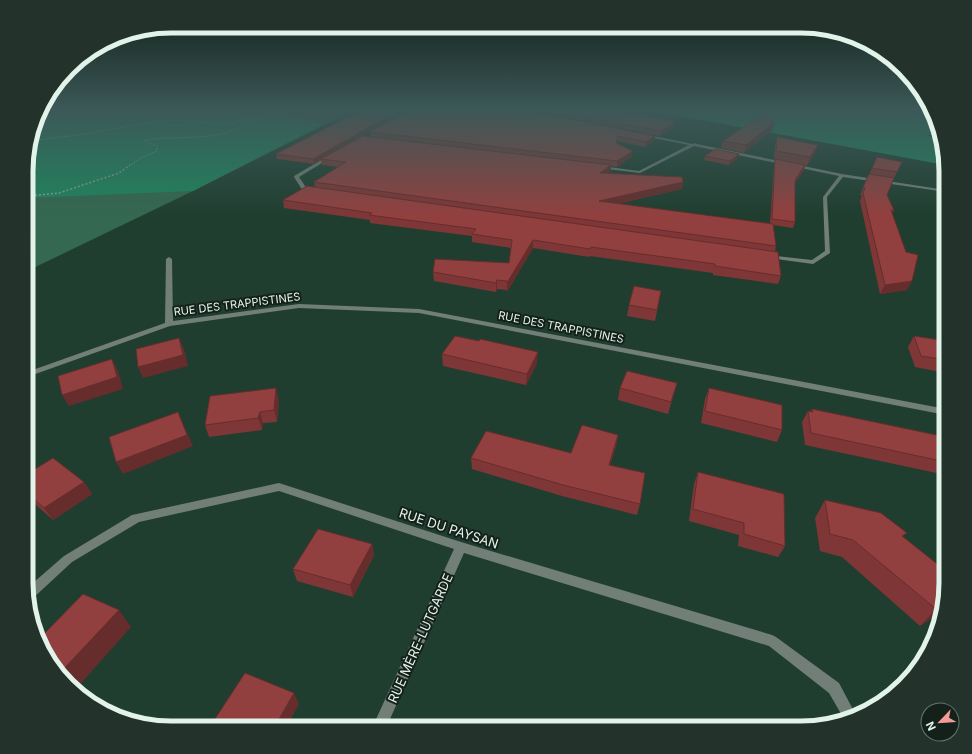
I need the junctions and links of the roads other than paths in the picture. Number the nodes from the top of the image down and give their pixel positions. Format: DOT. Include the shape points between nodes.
graph roads {
  1 [pos="691,146"];
  2 [pos="706,146"];
  3 [pos="335,154"];
  4 [pos="594,166"];
  5 [pos="842,174"];
  6 [pos="939,190"];
  7 [pos="321,192"];
  8 [pos="766,256"];
  9 [pos="169,259"];
  10 [pos="169,324"];
  11 [pos="33,373"];
  12 [pos="939,411"];
  13 [pos="461,547"];
  14 [pos="33,591"];
  15 [pos="849,713"];
  16 [pos="382,721"];
  1 -- 4 [label="street" via="640,172"];
  2 -- 5 [label="street"];
  3 -- 7 [label="street" via="296,177 305,190"];
  5 -- 6 [label="street"];
  5 -- 8 [label="street" via="824,197 828,252 813,262"];
  9 -- 10 [label="street, RUE DES TRAPPISTINES"];
  10 -- 11 [label="street, RUE DES TRAPPISTINES"];
  10 -- 12 [label="street, RUE DES TRAPPISTINES" via="299,306 419,311"];
  13 -- 14 [label="street, RUE DU PAYSAN" via="278,487 136,518 68,559"];
  13 -- 15 [label="street, RUE DU PAYSAN" via="772,640 834,688"];
  13 -- 16 [label="street, RUE MÈRE-LUTGARDE"];
}
